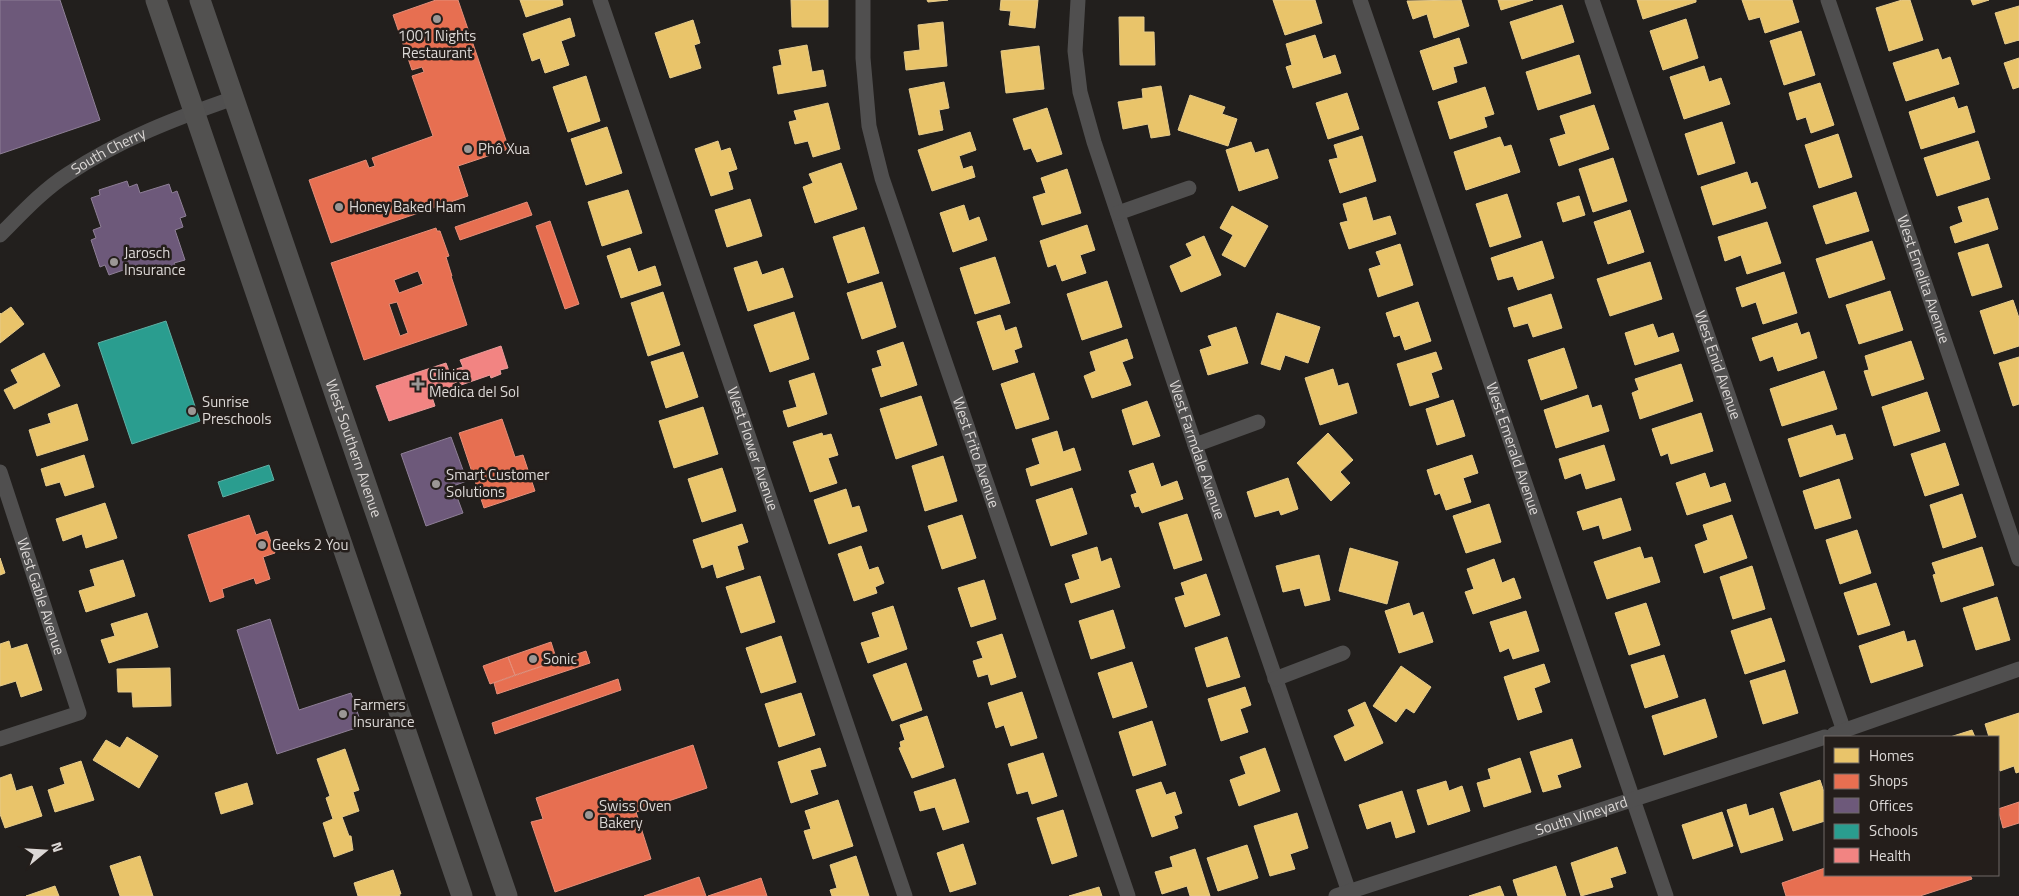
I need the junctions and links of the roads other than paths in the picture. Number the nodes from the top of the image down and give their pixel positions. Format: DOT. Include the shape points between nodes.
graph roads {
  1 [pos="156,0"];
  2 [pos="200,0"];
  3 [pos="600,0"];
  4 [pos="863,0"];
  5 [pos="1078,0"];
  6 [pos="1360,0"];
  7 [pos="1592,0"];
  8 [pos="1828,0"];
  9 [pos="234,98"];
  10 [pos="194,112"];
  11 [pos="1189,188"];
  12 [pos="1118,214"];
  13 [pos="0,235"];
  14 [pos="1258,422"];
  15 [pos="1195,445"];
  16 [pos="1,477"];
  17 [pos="2019,559"];
  18 [pos="1343,653"];
  19 [pos="2019,668"];
  20 [pos="1275,679"];
  21 [pos="1844,731"];
  22 [pos="1828,736"];
  23 [pos="1824,737"];
  24 [pos="0,739"];
  25 [pos="1633,801"];
  26 [pos="1342,894"];
  27 [pos="462,896"];
  28 [pos="506,896"];
  29 [pos="905,896"];
  30 [pos="1128,896"];
  31 [pos="1666,896"];
  1 -- 10 [label="main road"];
  2 -- 9 [label="main road, West Southern Avenue"];
  3 -- 29 [label="street, West Flower Avenue"];
  4 -- 30 [label="street, West Frito Avenue" via="863,58 869,126 882,178"];
  5 -- 12 [label="street, West Farmdale Avenue" via="1075,51 1080,92"];
  6 -- 25 [label="street, West Emerald Avenue"];
  7 -- 21 [label="street, West Enid Avenue"];
  8 -- 17 [label="street, West Emelita Avenue"];
  9 -- 10 [label="street, South Cherry"];
  9 -- 28 [label="main road, West Southern Avenue"];
  10 -- 13 [label="street, South Cherry" via="143,132 67,175 26,208"];
  10 -- 27 [label="main road"];
  11 -- 12 [label="street"];
  12 -- 15 [label="street, West Farmdale Avenue"];
  14 -- 15 [label="street"];
  15 -- 20 [label="street, West Farmdale Avenue"];
  16 -- 24 [label="street, West Gable Avenue" via="79,714"];
  18 -- 20 [label="street"];
  19 -- 21 [label="street, South Vineyard"];
  20 -- 26 [label="street, West Farmdale Avenue"];
  21 -- 22 [label="street, South Vineyard"];
  23 -- 25 [label="street, South Vineyard"];
  25 -- 26 [label="street, South Vineyard"];
  25 -- 31 [label="street, West Emerald Avenue"];
}
